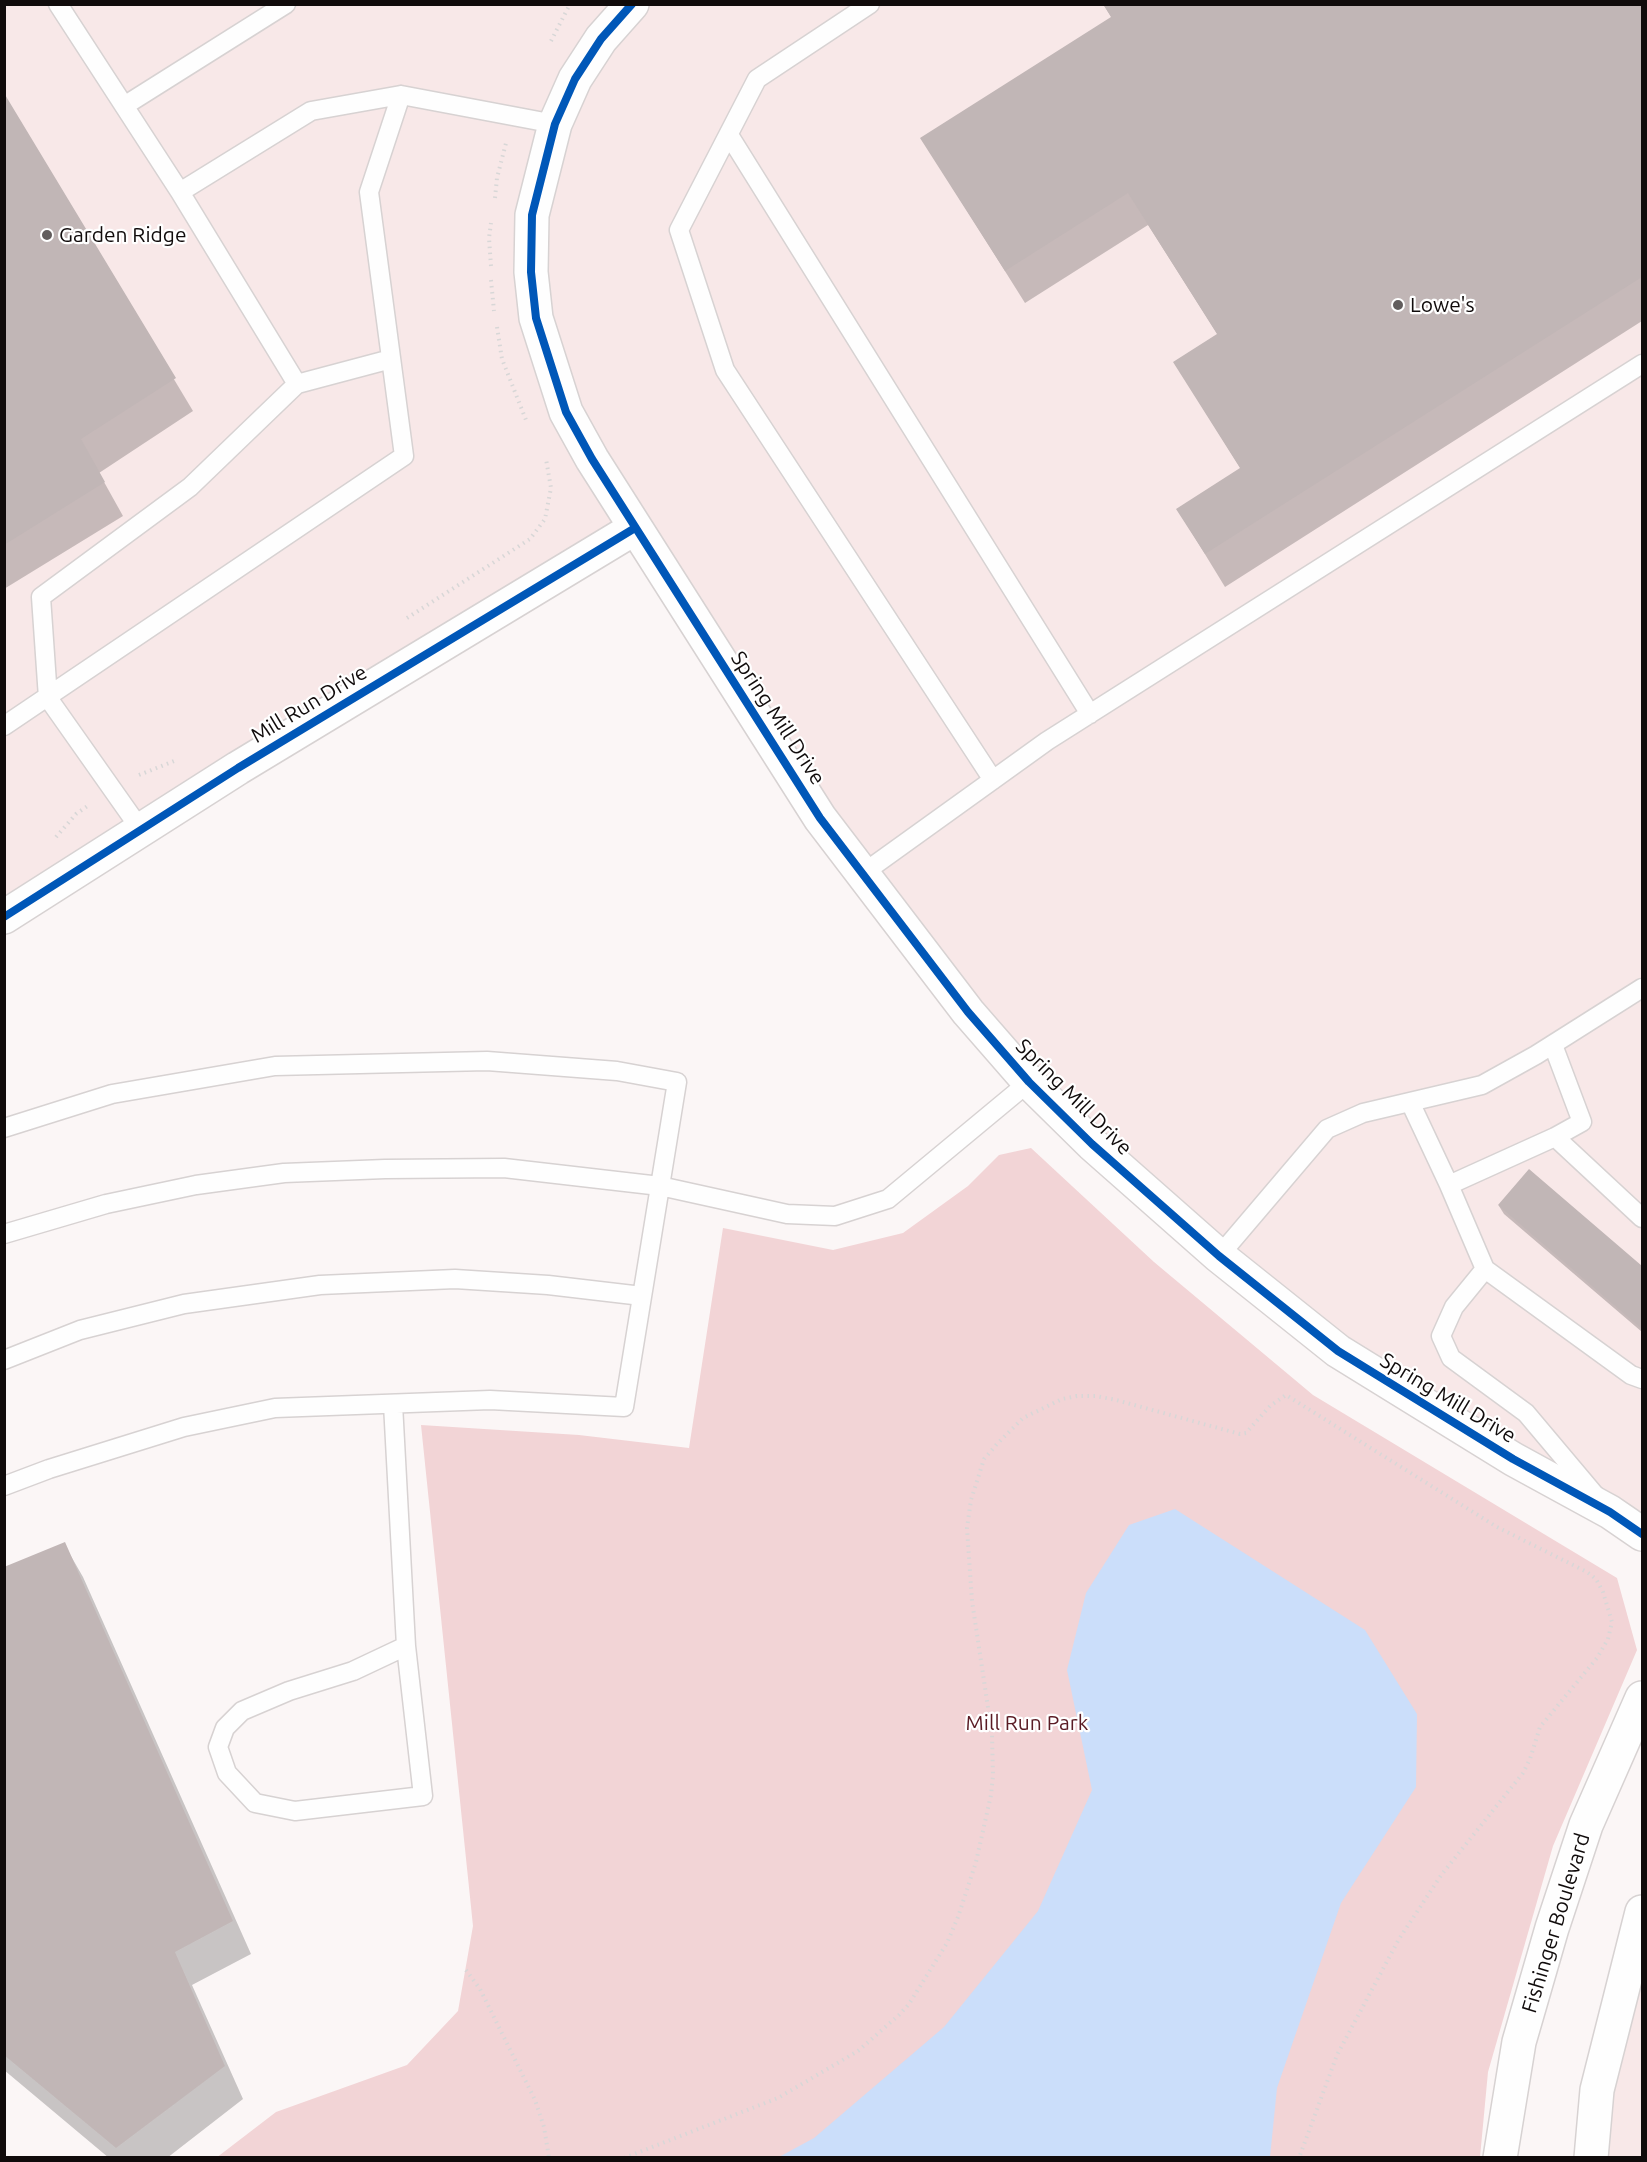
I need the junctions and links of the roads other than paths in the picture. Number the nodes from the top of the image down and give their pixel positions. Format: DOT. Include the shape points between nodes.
graph roads {
  1 [pos="58,4"];
  2 [pos="286,4"];
  3 [pos="632,4"];
  4 [pos="870,4"];
  5 [pos="401,95"];
  6 [pos="124,106"];
  7 [pos="555,124"];
  8 [pos="729,135"];
  9 [pos="180,192"];
  10 [pos="391,359"];
  11 [pos="1642,364"];
  12 [pos="297,384"];
  13 [pos="635,528"];
  14 [pos="48,698"];
  15 [pos="1090,714"];
  16 [pos="4,726"];
  17 [pos="993,780"];
  18 [pos="141,830"];
  19 [pos="862,873"];
  20 [pos="4,917"];
  21 [pos="1642,988"];
  22 [pos="1553,1045"];
  23 [pos="1029,1082"];
  24 [pos="1410,1102"];
  25 [pos="4,1128"];
  26 [pos="1555,1137"];
  27 [pos="1449,1185"];
  28 [pos="660,1186"];
  29 [pos="1642,1218"];
  30 [pos="4,1234"];
  31 [pos="1219,1256"];
  32 [pos="1485,1269"];
  33 [pos="642,1296"];
  34 [pos="4,1360"];
  35 [pos="1642,1379"];
  36 [pos="393,1404"];
  37 [pos="4,1486"];
  38 [pos="1610,1512"];
  39 [pos="1642,1534"];
  40 [pos="406,1646"];
  41 [pos="1642,1698"];
  42 [pos="1642,1912"];
  43 [pos="1500,2157"];
  44 [pos="1591,2157"];
  1 -- 6 [label="lane"];
  2 -- 6 [label="lane"];
  3 -- 7 [label="street, Spring Mill Drive" via="601,39 575,79"];
  4 -- 8 [label="lane" via="757,79"];
  5 -- 7 [label="lane"];
  5 -- 9 [label="lane" via="312,111"];
  5 -- 10 [label="lane" via="369,192"];
  6 -- 9 [label="lane"];
  7 -- 13 [label="street, Spring Mill Drive" via="532,215 531,272 536,318 566,412"];
  8 -- 15 [label="lane"];
  8 -- 17 [label="lane" via="680,230 725,370"];
  9 -- 12 [label="lane"];
  10 -- 12 [label="lane"];
  10 -- 14 [label="lane" via="404,456"];
  11 -- 15 [label="lane"];
  12 -- 14 [label="lane" via="189,487 41,597"];
  13 -- 18 [label="street, Mill Run Drive"];
  13 -- 19 [label="street, Spring Mill Drive" via="820,818"];
  14 -- 16 [label="lane"];
  14 -- 18 [label="lane"];
  15 -- 17 [label="lane"];
  17 -- 19 [label="lane"];
  18 -- 20 [label="street, Mill Run Drive"];
  19 -- 23 [label="street, Spring Mill Drive" via="968,1012"];
  21 -- 22 [label="lane"];
  22 -- 24 [label="lane" via="1482,1085"];
  22 -- 26 [label="lane" via="1582,1122"];
  23 -- 28 [label="lane" via="888,1199 835,1215 787,1214"];
  23 -- 31 [label="street, Spring Mill Drive" via="1092,1144"];
  24 -- 27 [label="lane"];
  24 -- 31 [label="lane" via="1363,1113 1327,1129"];
  25 -- 28 [label="lane" via="112,1094 275,1066 487,1061 616,1071 677,1082"];
  26 -- 27 [label="lane"];
  26 -- 29 [label="lane"];
  27 -- 32 [label="lane"];
  28 -- 30 [label="lane" via="504,1168 284,1173 196,1185 106,1204"];
  28 -- 33 [label="lane"];
  31 -- 38 [label="street, Spring Mill Drive" via="1338,1351 1513,1460"];
  32 -- 35 [label="lane" via="1631,1375"];
  32 -- 38 [label="lane" via="1454,1307 1441,1336 1451,1358 1526,1413"];
  33 -- 34 [label="lane" via="455,1279 320,1284 184,1304 80,1330"];
  33 -- 36 [label="lane" via="624,1407 490,1400"];
  36 -- 37 [label="lane" via="275,1408 184,1427"];
  36 -- 40 [label="lane"];
  38 -- 39 [label="street, Spring Mill Drive"];
  40 -- 40 [label="lane" via="353,1671 289,1690 242,1711 225,1728 218,1747 227,1773 255,1803 295,1811 423,1796"];
  41 -- 43 [label="street, Fishinger Boulevard" via="1587,1825 1552,1928 1519,2042"];
  42 -- 44 [label="street" via="1597,2090"];
}
